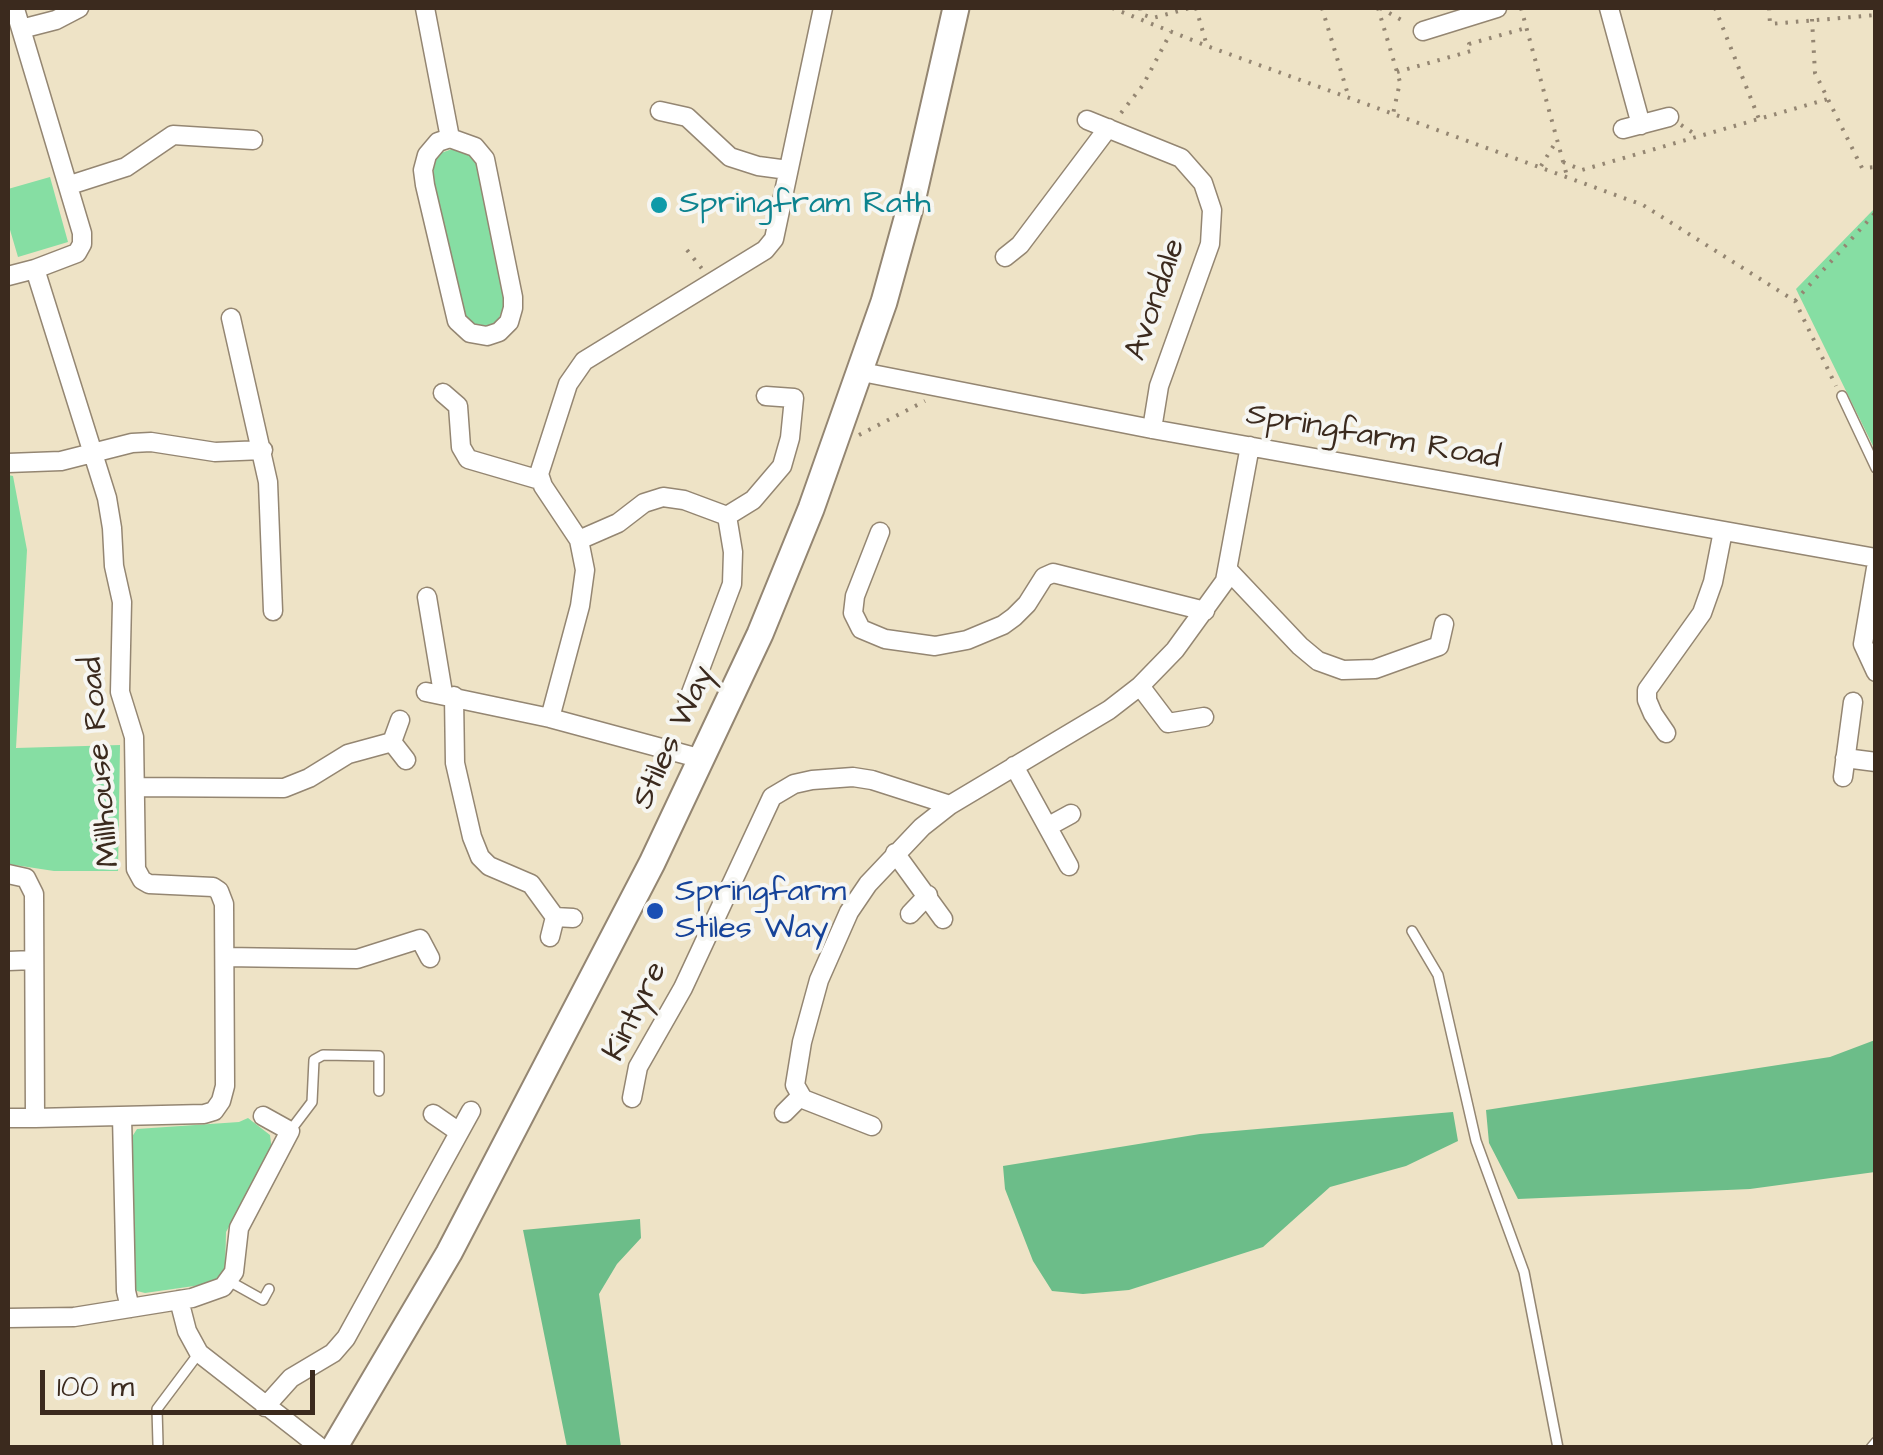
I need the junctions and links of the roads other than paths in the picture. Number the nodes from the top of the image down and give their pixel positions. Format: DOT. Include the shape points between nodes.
graph roads {
  1 [pos="79,8"];
  2 [pos="425,8"];
  3 [pos="823,8"];
  4 [pos="956,8"];
  5 [pos="1497,8"];
  6 [pos="1609,8"];
  7 [pos="15,9"];
  8 [pos="22,28"];
  9 [pos="1423,32"];
  10 [pos="660,111"];
  11 [pos="1669,117"];
  12 [pos="1087,120"];
  13 [pos="1108,128"];
  14 [pos="450,138"];
  15 [pos="254,140"];
  16 [pos="788,170"];
  17 [pos="70,185"];
  18 [pos="1005,258"];
  19 [pos="35,268"];
  20 [pos="8,276"];
  21 [pos="231,318"];
  22 [pos="862,372"];
  23 [pos="442,393"];
  24 [pos="766,396"];
  25 [pos="1842,396"];
  26 [pos="1152,429"];
  27 [pos="1250,446"];
  28 [pos="262,450"];
  29 [pos="92,452"];
  30 [pos="8,463"];
  31 [pos="1876,468"];
  32 [pos="540,480"];
  33 [pos="726,516"];
  34 [pos="1722,531"];
  35 [pos="880,532"];
  36 [pos="578,540"];
  37 [pos="1876,558"];
  38 [pos="1876,568"];
  39 [pos="1229,571"];
  40 [pos="427,597"];
  41 [pos="274,611"];
  42 [pos="1205,612"];
  43 [pos="1444,624"];
  44 [pos="1876,672"];
  45 [pos="1140,686"];
  46 [pos="441,694"];
  47 [pos="688,701"];
  48 [pos="1853,702"];
  49 [pos="1204,717"];
  50 [pos="550,718"];
  51 [pos="400,720"];
  52 [pos="1666,733"];
  53 [pos="392,742"];
  54 [pos="702,759"];
  55 [pos="406,760"];
  56 [pos="1876,762"];
  57 [pos="1014,766"];
  58 [pos="135,786"];
  59 [pos="950,805"];
  60 [pos="1070,814"];
  61 [pos="1049,826"];
  62 [pos="895,854"];
  63 [pos="1068,866"];
  64 [pos="8,874"];
  65 [pos="928,895"];
  66 [pos="910,914"];
  67 [pos="942,919"];
  68 [pos="1412,931"];
  69 [pos="550,938"];
  70 [pos="224,956"];
  71 [pos="430,958"];
  72 [pos="8,960"];
  73 [pos="34,960"];
  74 [pos="379,1091"];
  75 [pos="852,1094"];
  76 [pos="800,1097"];
  77 [pos="632,1098"];
  78 [pos="471,1111"];
  79 [pos="784,1113"];
  80 [pos="433,1114"];
  81 [pos="844,1114"];
  82 [pos="122,1116"];
  83 [pos="263,1116"];
  84 [pos="8,1118"];
  85 [pos="35,1118"];
  86 [pos="872,1126"];
  87 [pos="290,1131"];
  88 [pos="459,1132"];
  89 [pos="229,1281"];
  90 [pos="269,1289"];
  91 [pos="179,1300"];
  92 [pos="130,1308"];
  93 [pos="8,1318"];
  94 [pos="199,1353"];
  95 [pos="265,1407"];
  96 [pos="158,1444"];
  97 [pos="321,1448"];
  98 [pos="334,1448"];
  99 [pos="1558,1448"];
  1 -- 8 [label="street"];
  2 -- 14 [label="street"];
  3 -- 16 [label="street"];
  4 -- 22 [label="main road, Stiles Way" via="913,197"];
  5 -- 9 [label="street"];
  6 -- 11 [label="street" via="1632,127"];
  7 -- 8 [label="street"];
  8 -- 17 [label="street"];
  10 -- 16 [label="street" via="691,120 730,157"];
  12 -- 13 [label="street, Avondale"];
  13 -- 18 [label="street"];
  13 -- 26 [label="street, Avondale" via="1180,158 1202,182 1212,210 1210,244 1159,386"];
  14 -- 14 [label="street" via="474,147 485,160 513,297 508,322 488,336 470,333 457,321 425,185 427,155"];
  15 -- 17 [label="street" via="173,135 126,167"];
  16 -- 32 [label="street" via="777,228 765,250 578,367"];
  17 -- 19 [label="street" via="82,244 72,256"];
  19 -- 20 [label="street"];
  19 -- 29 [label="street, Millhouse Road"];
  21 -- 28 [label="street"];
  22 -- 26 [label="street, Springfarm Road"];
  22 -- 54 [label="main road, Stiles Way" via="760,634"];
  23 -- 32 [label="street" via="458,406 468,459"];
  24 -- 33 [label="street" via="794,398 787,450 770,482"];
  25 -- 31 [label="lane"];
  26 -- 27 [label="street, Springfarm Road"];
  27 -- 34 [label="street, Springfarm Road"];
  27 -- 39 [label="street"];
  28 -- 29 [label="street" via="215,452 151,442"];
  28 -- 41 [label="street"];
  29 -- 30 [label="street" via="62,461"];
  29 -- 58 [label="street, Millhouse Road" via="107,498 122,602 120,692 133,726"];
  32 -- 36 [label="street"];
  33 -- 36 [label="street" via="663,497"];
  33 -- 47 [label="street" via="732,584"];
  34 -- 37 [label="street, Springfarm Road"];
  34 -- 52 [label="street" via="1702,613 1647,690"];
  35 -- 42 [label="street" via="853,613 861,629 885,639 935,646 967,640 1014,617 1053,573"];
  36 -- 50 [label="street" via="582,593"];
  38 -- 44 [label="street" via="1863,644"];
  39 -- 42 [label="street"];
  39 -- 43 [label="street" via="1318,662 1343,670 1375,669 1439,646"];
  40 -- 46 [label="street"];
  42 -- 45 [label="street"];
  45 -- 49 [label="street" via="1168,723"];
  45 -- 57 [label="street"];
  46 -- 50 [label="street"];
  46 -- 69 [label="street" via="480,856 531,884 564,917"];
  48 -- 56 [label="street" via="1844,767"];
  50 -- 54 [label="street"];
  51 -- 53 [label="street"];
  53 -- 55 [label="street"];
  53 -- 58 [label="street" via="348,754 284,788"];
  54 -- 98 [label="main road, Stiles Way" via="449,1252"];
  57 -- 59 [label="street"];
  57 -- 61 [label="street"];
  58 -- 70 [label="street, Millhouse Road" via="138,875 148,884 219,891"];
  59 -- 62 [label="street"];
  59 -- 77 [label="street, Kintyre" via="853,778 794,784 772,797 683,988 638,1067"];
  60 -- 61 [label="street"];
  61 -- 63 [label="street"];
  62 -- 65 [label="street"];
  62 -- 76 [label="street" via="857,899 828,956 802,1042 795,1080"];
  64 -- 73 [label="street" via="26,878 33,888"];
  65 -- 66 [label="street"];
  65 -- 67 [label="street"];
  68 -- 99 [label="lane" via="1438,975 1476,1141 1524,1272"];
  70 -- 71 [label="street" via="357,959 420,938"];
  70 -- 82 [label="street, Millhouse Road" via="225,1086 218,1106 204,1114"];
  72 -- 73 [label="street"];
  73 -- 85 [label="street"];
  74 -- 87 [label="lane" via="379,1056 323,1055 314,1060 312,1102"];
  75 -- 81 [label="street"];
  76 -- 79 [label="street"];
  76 -- 81 [label="street"];
  78 -- 88 [label="street"];
  80 -- 88 [label="street"];
  81 -- 86 [label="street"];
  82 -- 85 [label="street, Millhouse Road"];
  82 -- 92 [label="street"];
  83 -- 87 [label="street"];
  84 -- 85 [label="street, Millhouse Road"];
  87 -- 89 [label="street" via="239,1228"];
  88 -- 95 [label="street" via="346,1338 301,1369"];
  89 -- 90 [label="lane" via="262,1300"];
  89 -- 91 [label="street"];
  91 -- 92 [label="street"];
  91 -- 94 [label="street"];
  92 -- 93 [label="street"];
  94 -- 95 [label="street"];
  94 -- 96 [label="lane" via="157,1409"];
  95 -- 97 [label="street"];
}
